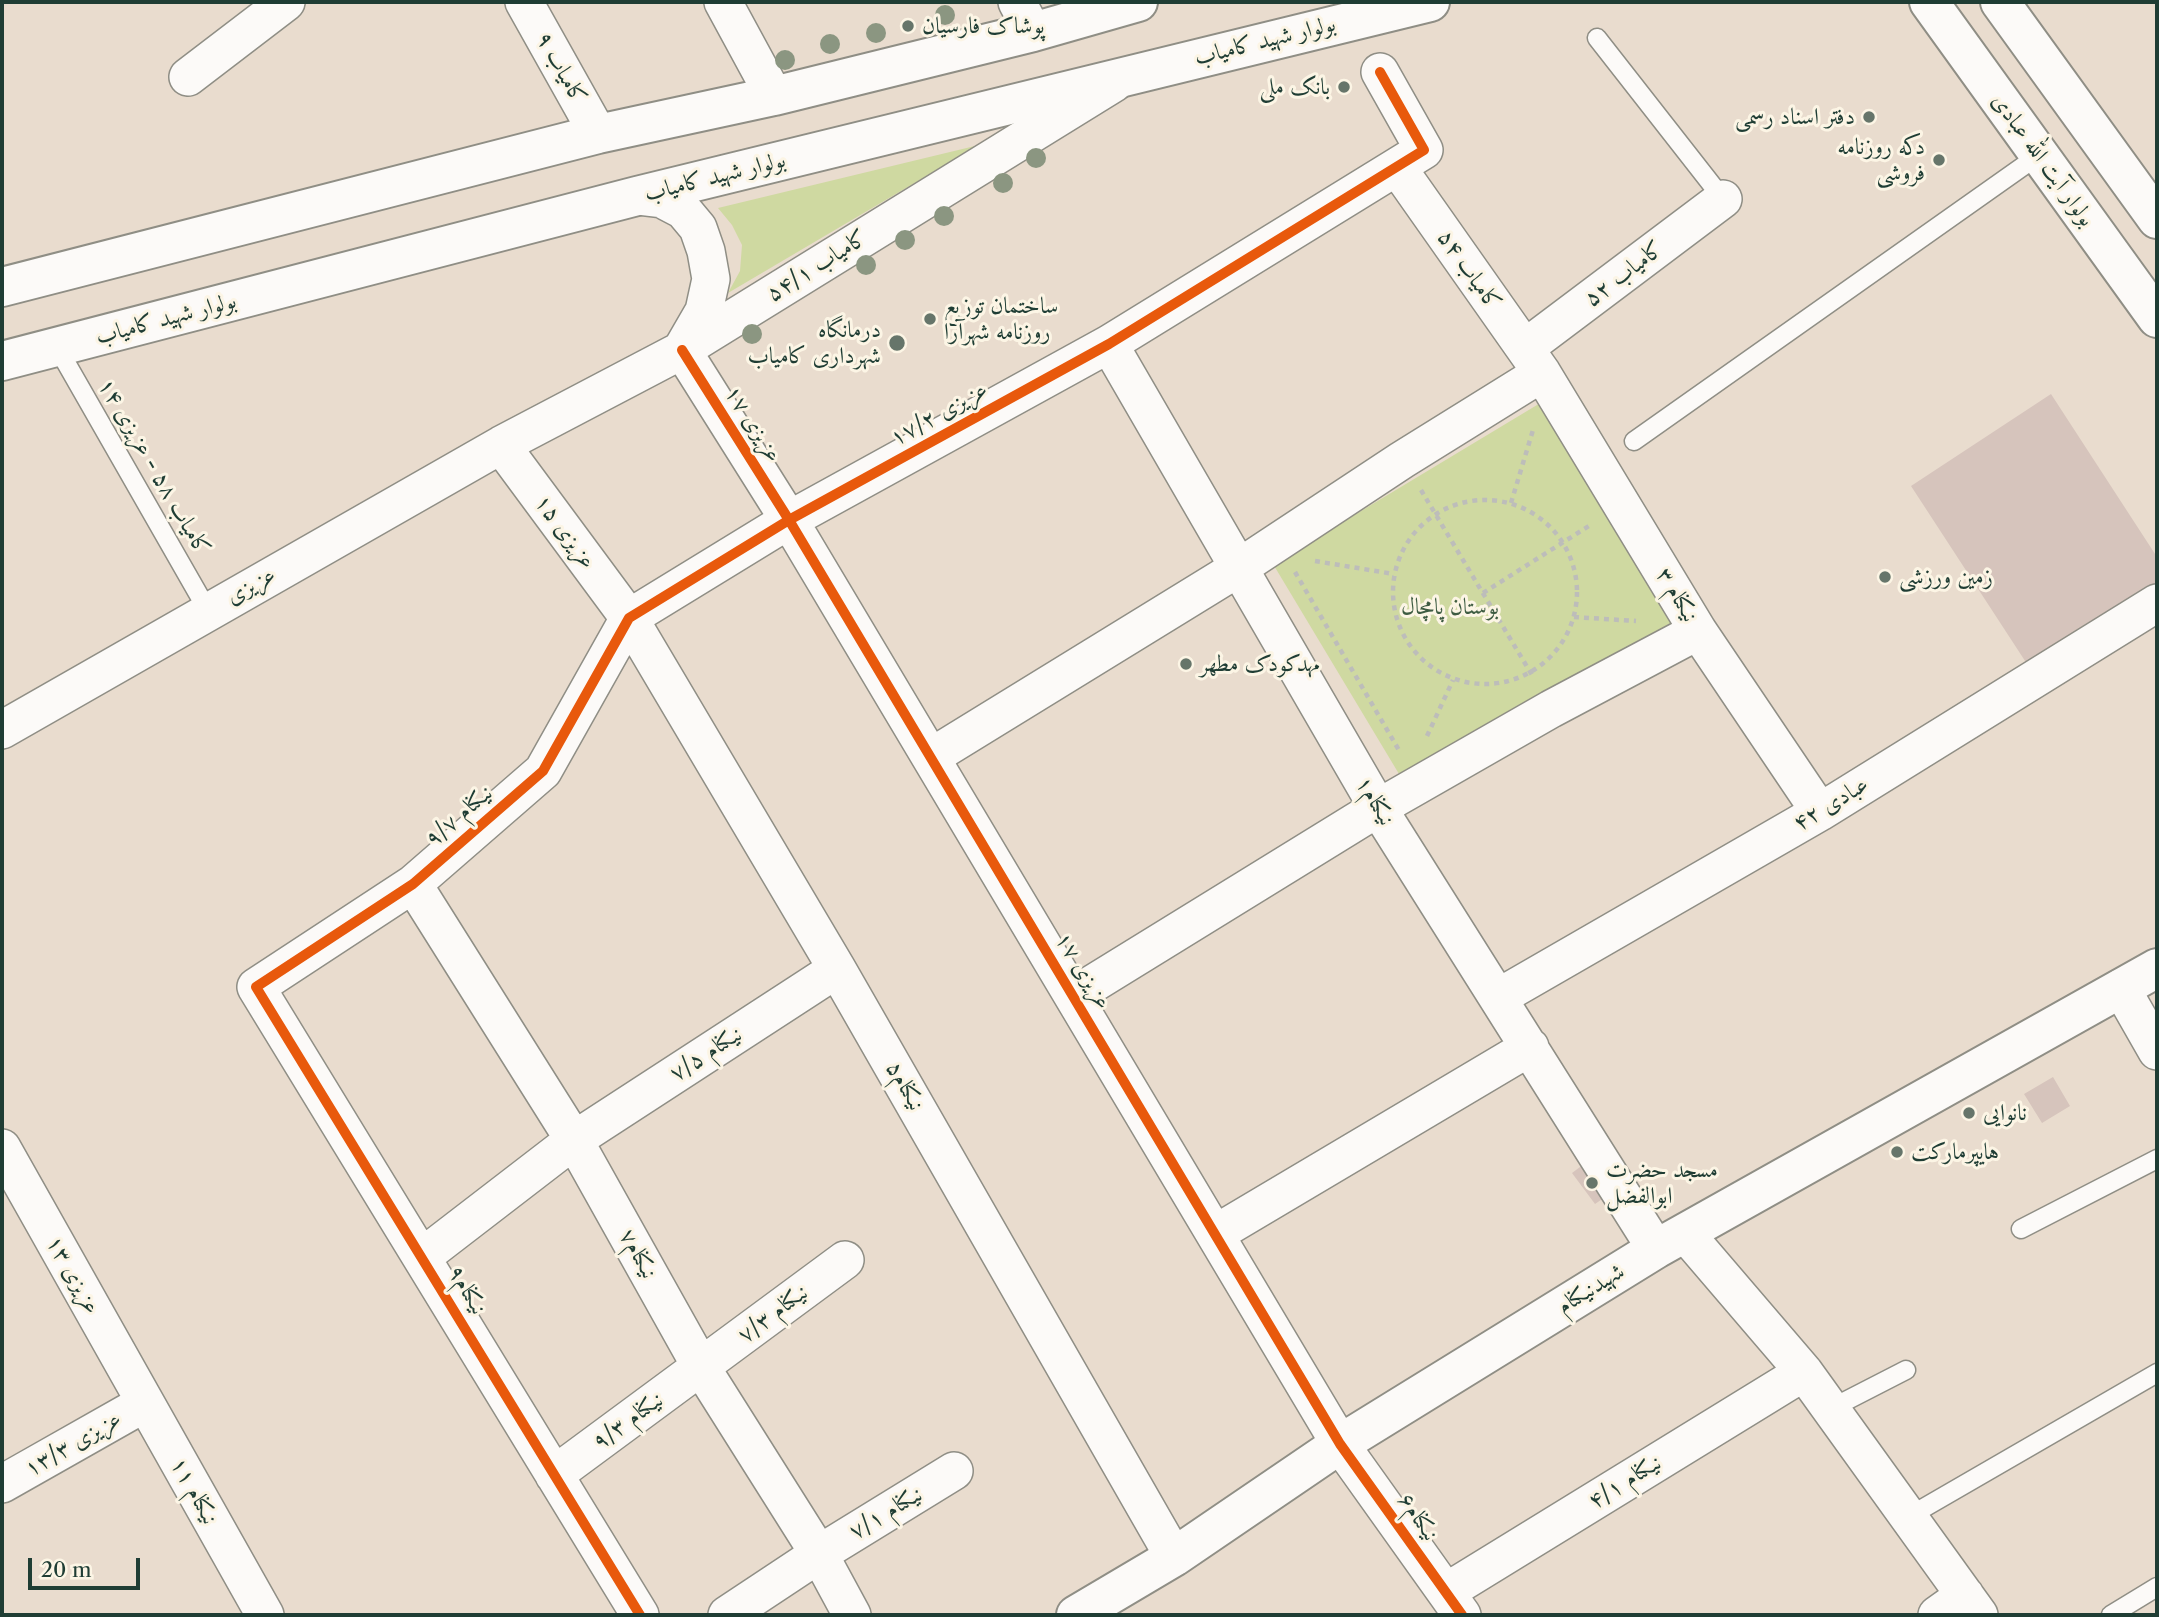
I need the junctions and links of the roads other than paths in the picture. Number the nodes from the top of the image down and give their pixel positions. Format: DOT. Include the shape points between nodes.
graph roads {
  1 [pos="286,2"];
  2 [pos="524,2"];
  3 [pos="723,2"];
  4 [pos="1138,2"];
  5 [pos="1430,2"];
  6 [pos="1929,2"];
  7 [pos="2000,2"];
  8 [pos="1025,17"];
  9 [pos="1597,38"];
  10 [pos="1380,72"];
  11 [pos="1126,76"];
  12 [pos="188,77"];
  13 [pos="774,96"];
  14 [pos="598,134"];
  15 [pos="2039,155"];
  16 [pos="1396,167"];
  17 [pos="637,196"];
  18 [pos="1723,199"];
  19 [pos="2157,219"];
  20 [pos="2,287"];
  21 [pos="2157,318"];
  22 [pos="1109,344"];
  23 [pos="57,347"];
  24 [pos="682,350"];
  25 [pos="1533,361"];
  26 [pos="2,362"];
  27 [pos="1634,441"];
  28 [pos="501,445"];
  29 [pos="789,520"];
  30 [pos="1240,567"];
  31 [pos="2157,603"];
  32 [pos="208,611"];
  33 [pos="629,618"];
  34 [pos="1698,631"];
  35 [pos="2,730"];
  36 [pos="931,757"];
  37 [pos="1378,807"];
  38 [pos="1820,812"];
  39 [pos="413,884"];
  40 [pos="2157,968"];
  41 [pos="838,969"];
  42 [pos="256,987"];
  43 [pos="2121,988"];
  44 [pos="1073,996"];
  45 [pos="1499,997"];
  46 [pos="1530,1047"];
  47 [pos="2157,1051"];
  48 [pos="574,1140"];
  49 [pos="2,1148"];
  50 [pos="2157,1159"];
  51 [pos="2021,1229"];
  52 [pos="1215,1234"];
  53 [pos="1670,1241"];
  54 [pos="422,1257"];
  55 [pos="845,1260"];
  56 [pos="701,1367"];
  57 [pos="1906,1370"];
  58 [pos="1804,1372"];
  59 [pos="2157,1373"];
  60 [pos="145,1403"];
  61 [pos="1830,1409"];
  62 [pos="1340,1444"];
  63 [pos="954,1471"];
  64 [pos="554,1475"];
  65 [pos="2,1485"];
  66 [pos="1908,1517"];
  67 [pos="819,1554"];
  68 [pos="1174,1557"];
  69 [pos="2157,1587"];
  70 [pos="1454,1604"];
  71 [pos="1960,1609"];
  72 [pos="265,1615"];
  73 [pos="640,1615"];
  74 [pos="727,1615"];
  75 [pos="852,1615"];
  76 [pos="1076,1615"];
  77 [pos="2111,1615"];
  1 -- 12 [label="street"];
  2 -- 14 [label="street, کامیاب ۹"];
  3 -- 13 [label="street"];
  4 -- 8 [label="main road"];
  5 -- 11 [label="main road, بولوار شهید کامیاب"];
  6 -- 15 [label="main road, بولوار آیت الله عبادی"];
  7 -- 19 [label="main road"];
  8 -- 13 [label="main road"];
  9 -- 18 [label="lane"];
  10 -- 16 [label="street, عزیزی ۱۷/۲" via="1424,150"];
  11 -- 17 [label="main road, بولوار شهید کامیاب"];
  11 -- 24 [label="street, کامیاب ۵۴/۱"];
  13 -- 14 [label="main road"];
  14 -- 20 [label="main road"];
  15 -- 21 [label="main road, بولوار آیت الله عبادی"];
  15 -- 27 [label="lane"];
  16 -- 22 [label="street, عزیزی ۱۷/۲"];
  16 -- 25 [label="street, کامیاب ۵۴"];
  17 -- 23 [label="main road, بولوار شهید کامیاب"];
  17 -- 24 [label="street" via="662,199 683,210 698,228 706,251 711,278 704,311"];
  18 -- 25 [label="street, کامیاب ۵۲"];
  22 -- 29 [label="street, عزیزی ۱۷/۲"];
  22 -- 30 [label="street, نیکنام۱"];
  23 -- 26 [label="main road, بولوار شهید کامیاب"];
  23 -- 32 [label="lane, کامیاب ۵۸ - عزیزی ۱۴"];
  24 -- 28 [label="street, کامیاب ۵۴/۱"];
  24 -- 29 [label="street, عزیزی ۱۷"];
  25 -- 30 [label="street, کامیاب ۵۲" via="1402,460"];
  25 -- 34 [label="street, نیکنام ۳"];
  28 -- 32 [label="street, عزیزی"];
  28 -- 33 [label="street, عزیزی ۱۵"];
  29 -- 33 [label="street"];
  29 -- 36 [label="street, عزیزی ۱۷"];
  30 -- 36 [label="street, کامیاب ۵۲"];
  30 -- 37 [label="street, نیکنام۱"];
  31 -- 38 [label="street, عبادی ۴۲"];
  32 -- 35 [label="street, عزیزی"];
  33 -- 39 [label="street, نیکنام ۹/۷" via="543,771"];
  33 -- 41 [label="street, نیکنام۵"];
  34 -- 37 [label="street"];
  34 -- 38 [label="street, نیکنام ۳"];
  36 -- 44 [label="street, عزیزی ۱۷"];
  37 -- 44 [label="street"];
  37 -- 45 [label="street, نیکنام۱"];
  38 -- 45 [label="street, عبادی ۴۲"];
  39 -- 42 [label="street, نیکنام ۹/۷"];
  39 -- 48 [label="street, نیکنام۷"];
  40 -- 43 [label="main road, شهیدنیکنام"];
  41 -- 48 [label="street, نیکنام ۷/۵"];
  41 -- 68 [label="street, نیکنام۵"];
  42 -- 54 [label="street, نیکنام۹"];
  43 -- 47 [label="street"];
  43 -- 53 [label="main road, شهیدنیکنام"];
  44 -- 52 [label="street, عزیزی ۱۷"];
  45 -- 46 [label="street, نیکنام۱"];
  46 -- 52 [label="street"];
  46 -- 53 [label="street, نیکنام۱"];
  48 -- 54 [label="street, نیکنام۹"];
  48 -- 56 [label="street, نیکنام۷"];
  49 -- 60 [label="street, عزیزی ۱۳"];
  50 -- 51 [label="lane"];
  52 -- 62 [label="street, عزیزی ۱۷"];
  53 -- 58 [label="street, نیکنام۱"];
  53 -- 62 [label="main road, شهیدنیکنام"];
  54 -- 64 [label="street, نیکنام۹"];
  55 -- 56 [label="street, نیکنام ۷/۳"];
  56 -- 64 [label="street, نیکنام ۹/۳"];
  56 -- 67 [label="street, نیکنام۷"];
  57 -- 61 [label="lane"];
  58 -- 61 [label="street, نیکنام۱"];
  58 -- 70 [label="street, نیکنام ۴/۱"];
  59 -- 66 [label="lane"];
  60 -- 65 [label="street, عزیزی ۱۳/۳"];
  60 -- 72 [label="street, نیکنام ۱۱"];
  61 -- 66 [label="street, نیکنام۱"];
  62 -- 68 [label="main road, شهیدنیکنام"];
  62 -- 70 [label="street, نیکنام۶"];
  63 -- 67 [label="street, نیکنام ۷/۱"];
  64 -- 73 [label="street, نیکنام۹"];
  66 -- 71 [label="street, نیکنام۱"];
  67 -- 74 [label="street, نیکنام ۷/۱"];
  67 -- 75 [label="street, نیکنام۷"];
  68 -- 76 [label="main road, شهیدنیکنام"];
  69 -- 77 [label="lane"];
}
